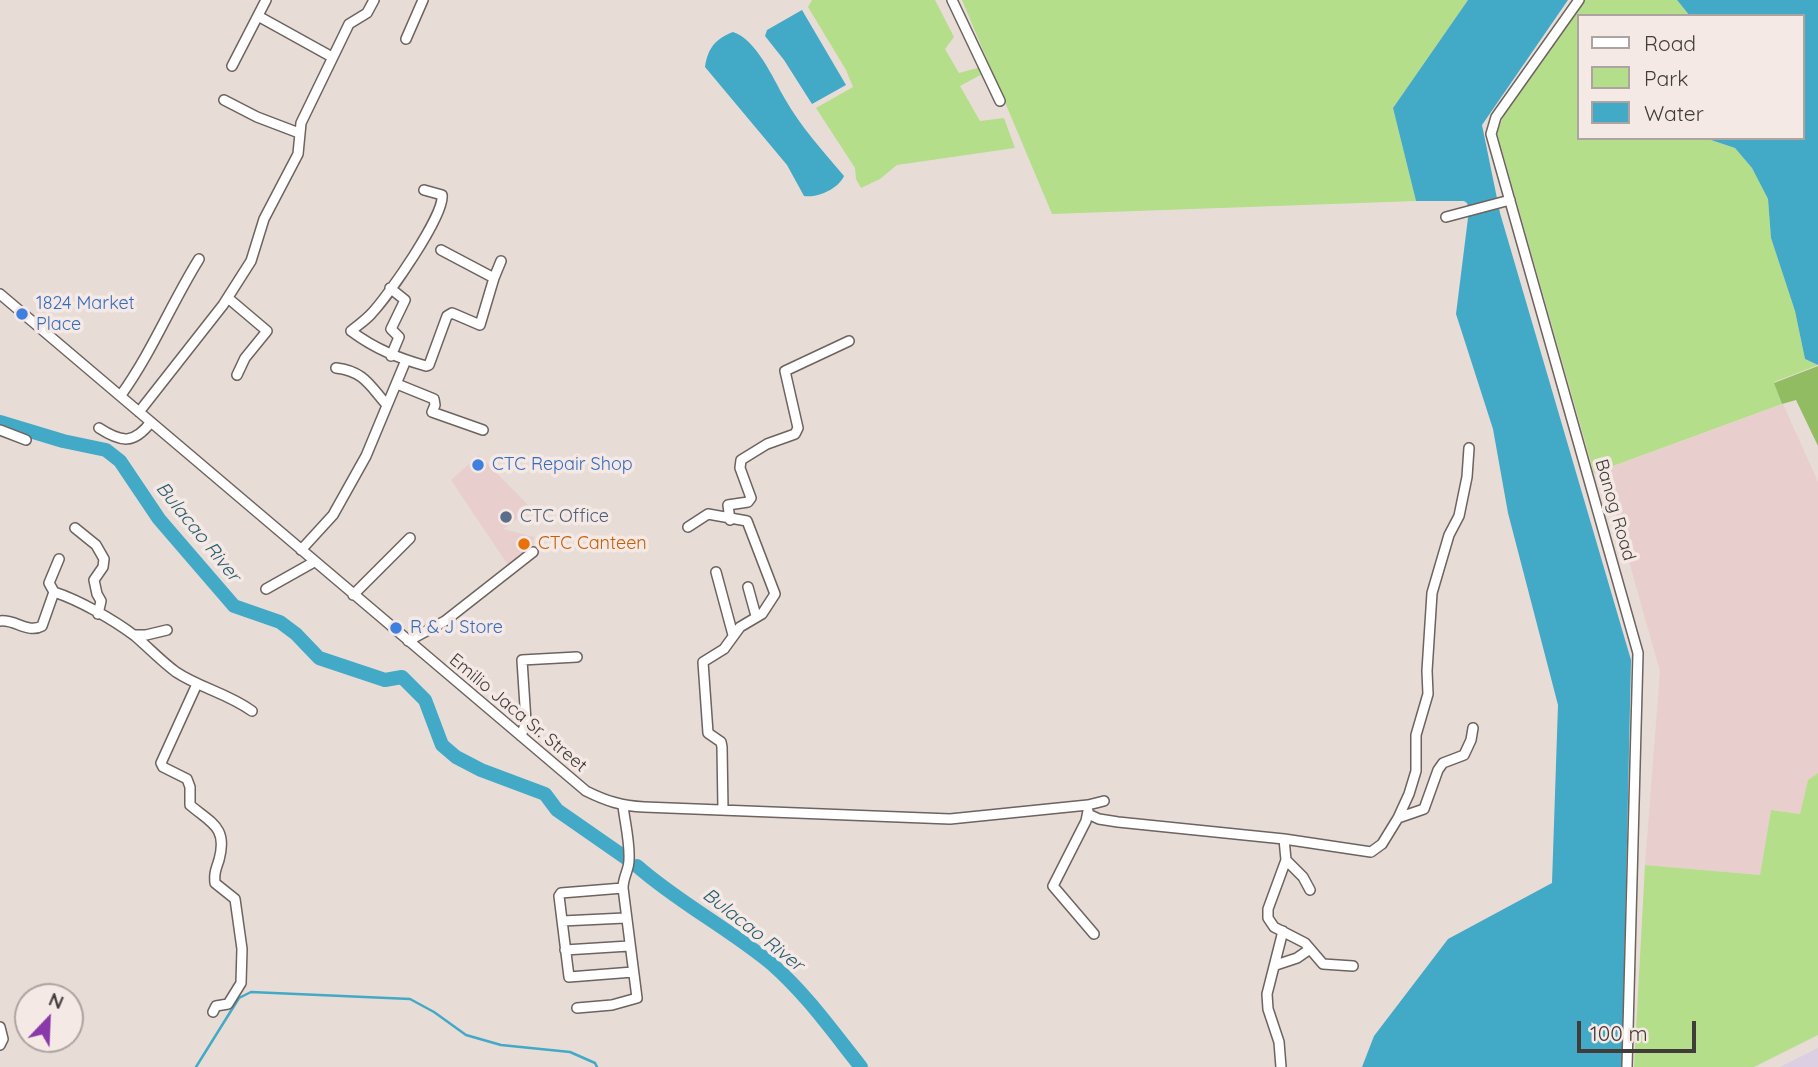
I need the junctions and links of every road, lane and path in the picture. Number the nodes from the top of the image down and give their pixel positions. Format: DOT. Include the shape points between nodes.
graph roads {
  1 [pos="266,0"];
  2 [pos="374,0"];
  3 [pos="424,0"];
  4 [pos="952,0"];
  5 [pos="1579,0"];
  6 [pos="258,16"];
  7 [pos="407,39"];
  8 [pos="332,57"];
  9 [pos="232,66"];
  10 [pos="224,100"];
  11 [pos="1000,101"];
  12 [pos="299,133"];
  13 [pos="424,190"];
  14 [pos="1510,200"];
  15 [pos="1446,217"];
  16 [pos="441,250"];
  17 [pos="199,259"];
  18 [pos="501,261"];
  19 [pos="494,278"];
  20 [pos="390,288"];
  21 [pos="0,294"];
  22 [pos="228,298"];
  23 [pos="849,341"];
  24 [pos="391,356"];
  25 [pos="406,360"];
  26 [pos="336,368"];
  27 [pos="237,374"];
  28 [pos="397,384"];
  29 [pos="121,395"];
  30 [pos="387,405"];
  31 [pos="139,412"];
  32 [pos="150,422"];
  33 [pos="99,428"];
  34 [pos="0,430"];
  35 [pos="483,430"];
  36 [pos="26,440"];
  37 [pos="1469,448"];
  38 [pos="730,520"];
  39 [pos="688,527"];
  40 [pos="75,528"];
  41 [pos="410,538"];
  42 [pos="301,550"];
  43 [pos="533,552"];
  44 [pos="59,559"];
  45 [pos="314,562"];
  46 [pos="716,572"];
  47 [pos="748,587"];
  48 [pos="266,590"];
  49 [pos="54,592"];
  50 [pos="353,595"];
  51 [pos="98,614"];
  52 [pos="756,616"];
  53 [pos="0,621"];
  54 [pos="167,630"];
  55 [pos="132,635"];
  56 [pos="733,635"];
  57 [pos="408,641"];
  58 [pos="577,657"];
  59 [pos="197,684"];
  60 [pos="252,711"];
  61 [pos="1473,727"];
  62 [pos="522,736"];
  63 [pos="1104,801"];
  64 [pos="623,806"];
  65 [pos="723,809"];
  66 [pos="1088,810"];
  67 [pos="1398,818"];
  68 [pos="1284,839"];
  69 [pos="1286,860"];
  70 [pos="623,888"];
  71 [pos="1310,890"];
  72 [pos="625,918"];
  73 [pos="562,921"];
  74 [pos="1283,931"];
  75 [pos="1094,934"];
  76 [pos="629,946"];
  77 [pos="1310,949"];
  78 [pos="565,950"];
  79 [pos="1276,965"];
  80 [pos="1353,966"];
  81 [pos="633,972"];
  82 [pos="577,1008"];
  83 [pos="213,1012"];
  84 [pos="0,1027"];
  85 [pos="0,1045"];
  86 [pos="1281,1067"];
  87 [pos="1627,1067"];
  1 -- 6 [label="street"];
  2 -- 8 [label="street" via="367,13 349,24"];
  3 -- 7 [label="street"];
  4 -- 11 [label="street"];
  5 -- 14 [label="street, Banog Road" via="1493,121 1492,141"];
  6 -- 8 [label="street"];
  6 -- 9 [label="street"];
  8 -- 12 [label="street"];
  10 -- 12 [label="street"];
  12 -- 22 [label="street" via="298,154 264,219 254,255"];
  13 -- 20 [label="street" via="442,195 443,200 431,230"];
  14 -- 15 [label="street"];
  14 -- 87 [label="street, Banog Road" via="1638,653"];
  16 -- 19 [label="street"];
  17 -- 29 [label="street"];
  18 -- 19 [label="street"];
  19 -- 25 [label="street" via="480,325 452,313 429,365"];
  20 -- 24 [label="street" via="405,300 391,329 399,337"];
  20 -- 24 [label="street" via="373,313 351,331"];
  21 -- 29 [label="street, Emilio Jaca Sr. Street"];
  22 -- 27 [label="street" via="267,331"];
  22 -- 31 [label="street"];
  23 -- 38 [label="street" via="787,369 785,378 799,428 741,460 751,498 728,505"];
  24 -- 25 [label="street"];
  25 -- 28 [label="street"];
  26 -- 30 [label="street" via="367,380"];
  28 -- 30 [label="street"];
  28 -- 35 [label="street" via="434,399 432,412"];
  29 -- 31 [label="street, Emilio Jaca Sr. Street"];
  30 -- 42 [label="street" via="333,516"];
  31 -- 32 [label="street, Emilio Jaca Sr. Street"];
  32 -- 33 [label="street" via="142,433 129,439"];
  32 -- 42 [label="street, Emilio Jaca Sr. Street"];
  34 -- 36 [label="street"];
  37 -- 67 [label="street" via="1459,516 1432,593 1428,694 1416,735 1416,771"];
  38 -- 39 [label="street" via="708,514"];
  38 -- 52 [label="street" via="749,523 775,589 774,598"];
  40 -- 51 [label="street" via="96,545 104,559 94,580 101,601"];
  41 -- 50 [label="street"];
  42 -- 45 [label="street, Emilio Jaca Sr. Street"];
  43 -- 57 [label="street" via="445,621"];
  44 -- 49 [label="street" via="49,583"];
  45 -- 48 [label="street"];
  45 -- 50 [label="street, Emilio Jaca Sr. Street"];
  46 -- 56 [label="street"];
  47 -- 52 [label="street"];
  49 -- 51 [label="street"];
  49 -- 53 [label="street" via="39,629"];
  50 -- 57 [label="street, Emilio Jaca Sr. Street"];
  51 -- 55 [label="street"];
  52 -- 56 [label="street"];
  54 -- 55 [label="street"];
  55 -- 59 [label="street"];
  56 -- 65 [label="street" via="703,666 708,733 722,747"];
  57 -- 62 [label="street, Emilio Jaca Sr. Street"];
  58 -- 62 [label="street" via="522,660 526,722"];
  59 -- 60 [label="street"];
  59 -- 83 [label="street" via="161,763 187,779 190,805 216,825 222,845 215,883 236,904 241,983 228,1004 216,1006"];
  61 -- 67 [label="street" via="1464,755 1443,762 1438,770 1424,809"];
  62 -- 64 [label="street, Emilio Jaca Sr. Street" via="586,791"];
  63 -- 66 [label="street, Emilio Jaca Sr. Street"];
  64 -- 65 [label="street, Emilio Jaca Sr. Street"];
  64 -- 70 [label="street" via="630,855"];
  65 -- 66 [label="street, Emilio Jaca Sr. Street" via="950,819"];
  66 -- 68 [label="street" via="1099,819 1118,822"];
  66 -- 75 [label="street" via="1053,886"];
  67 -- 68 [label="street" via="1382,844 1371,852"];
  68 -- 69 [label="street"];
  69 -- 71 [label="street"];
  69 -- 74 [label="street" via="1268,909 1274,927"];
  70 -- 72 [label="street"];
  70 -- 73 [label="street" via="560,894"];
  72 -- 73 [label="street"];
  72 -- 76 [label="street"];
  73 -- 78 [label="street"];
  74 -- 77 [label="street"];
  74 -- 79 [label="street"];
  76 -- 78 [label="street"];
  76 -- 81 [label="street"];
  77 -- 79 [label="street"];
  77 -- 80 [label="street" via="1323,964"];
  78 -- 81 [label="street" via="569,977"];
  79 -- 86 [label="street" via="1267,994"];
  81 -- 82 [label="street" via="635,1001"];
  84 -- 85 [label="street"];
}
